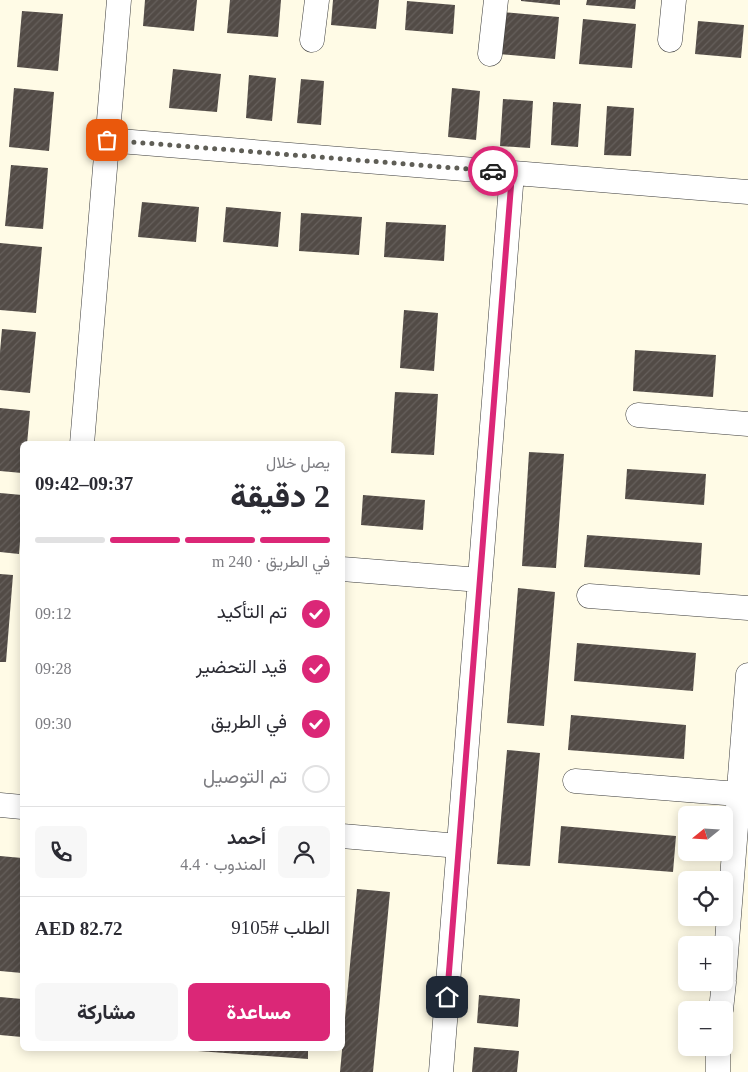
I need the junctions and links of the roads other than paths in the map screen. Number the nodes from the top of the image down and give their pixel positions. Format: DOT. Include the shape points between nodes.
graph roads {
  1 [pos="119,0"];
  2 [pos="316,0"];
  3 [pos="496,0"];
  4 [pos="674,0"];
  5 [pos="312,40"];
  6 [pos="670,40"];
  7 [pos="490,54"];
  8 [pos="107,140"];
  9 [pos="512,173"];
  10 [pos="748,192"];
  11 [pos="638,415"];
  12 [pos="748,424"];
  13 [pos="82,441"];
  14 [pos="345,569"];
  15 [pos="480,580"];
  16 [pos="589,596"];
  17 [pos="748,608"];
  18 [pos="748,675"];
  19 [pos="747,706"];
  20 [pos="575,781"];
  21 [pos="738,794"];
  22 [pos="0,804"];
  23 [pos="20,806"];
  24 [pos="345,836"];
  25 [pos="459,846"];
  26 [pos="727,936"];
  27 [pos="441,1072"];
  1 -- 8 [label="street"];
  2 -- 5 [label="street"];
  3 -- 7 [label="street"];
  4 -- 6 [label="street"];
  8 -- 9 [label="street"];
  8 -- 13 [label="street"];
  9 -- 10 [label="street"];
  9 -- 15 [label="street"];
  11 -- 12 [label="street"];
  14 -- 15 [label="street"];
  15 -- 25 [label="street"];
  16 -- 17 [label="street"];
  18 -- 19 [label="street"];
  19 -- 21 [label="street"];
  20 -- 21 [label="street"];
  21 -- 26 [label="street"];
  22 -- 23 [label="street"];
  24 -- 25 [label="street"];
  25 -- 27 [label="street"];
}
